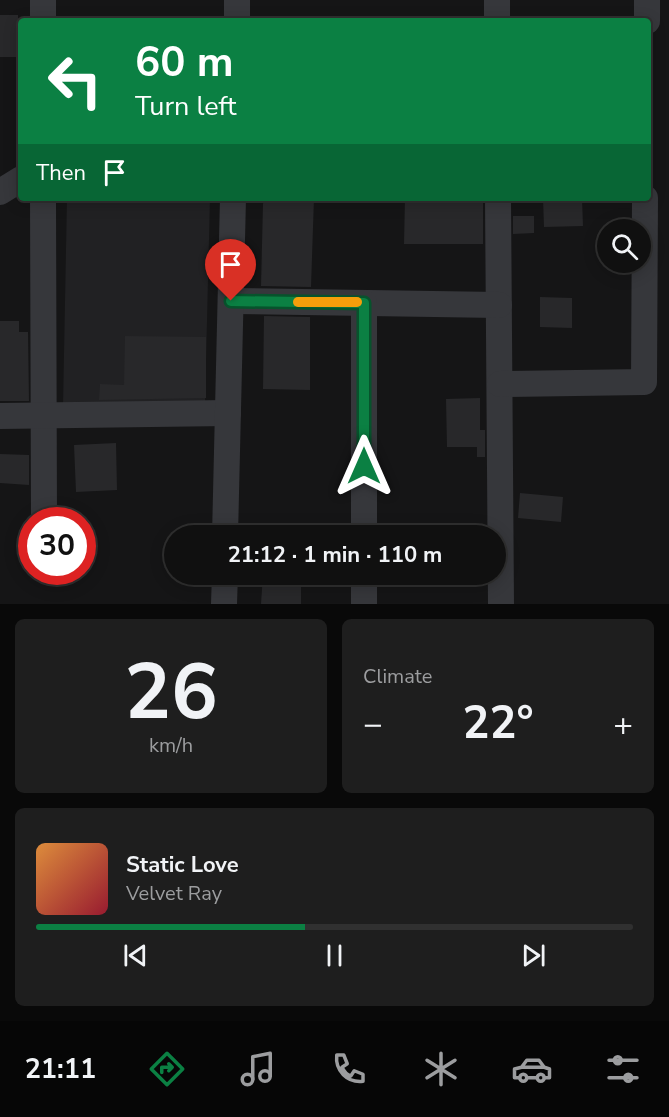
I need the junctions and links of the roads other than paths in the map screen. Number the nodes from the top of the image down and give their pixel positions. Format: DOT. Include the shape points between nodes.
graph roads {
  1 [pos="43,0"];
  2 [pos="237,0"];
  3 [pos="497,0"];
  4 [pos="647,0"];
  5 [pos="43,18"];
  6 [pos="237,18"];
  7 [pos="497,18"];
  8 [pos="647,18"];
  9 [pos="18,181"];
  10 [pos="0,192"];
  11 [pos="44,201"];
  12 [pos="233,201"];
  13 [pos="498,201"];
  14 [pos="645,201"];
  15 [pos="231,301"];
  16 [pos="364,303"];
  17 [pos="499,304"];
  18 [pos="500,384"];
  19 [pos="228,413"];
  20 [pos="0,416"];
  21 [pos="44,416"];
  22 [pos="44,507"];
  23 [pos="225,525"];
  24 [pos="364,525"];
  25 [pos="225,585"];
  26 [pos="364,585"];
  27 [pos="224,604"];
  28 [pos="364,604"];
  29 [pos="501,604"];
  1 -- 5 [label="street"];
  2 -- 6 [label="street"];
  3 -- 7 [label="street"];
  4 -- 8 [label="street"];
  9 -- 10 [label="street"];
  11 -- 21 [label="street"];
  12 -- 15 [label="street"];
  13 -- 17 [label="street"];
  14 -- 18 [label="street" via="644,382"];
  15 -- 16 [label="street"];
  15 -- 19 [label="street"];
  16 -- 17 [label="street"];
  16 -- 24 [label="street"];
  17 -- 18 [label="street"];
  18 -- 29 [label="street"];
  19 -- 21 [label="street"];
  19 -- 23 [label="street"];
  20 -- 21 [label="street"];
  21 -- 22 [label="street"];
  25 -- 27 [label="street"];
  26 -- 28 [label="street"];
}
